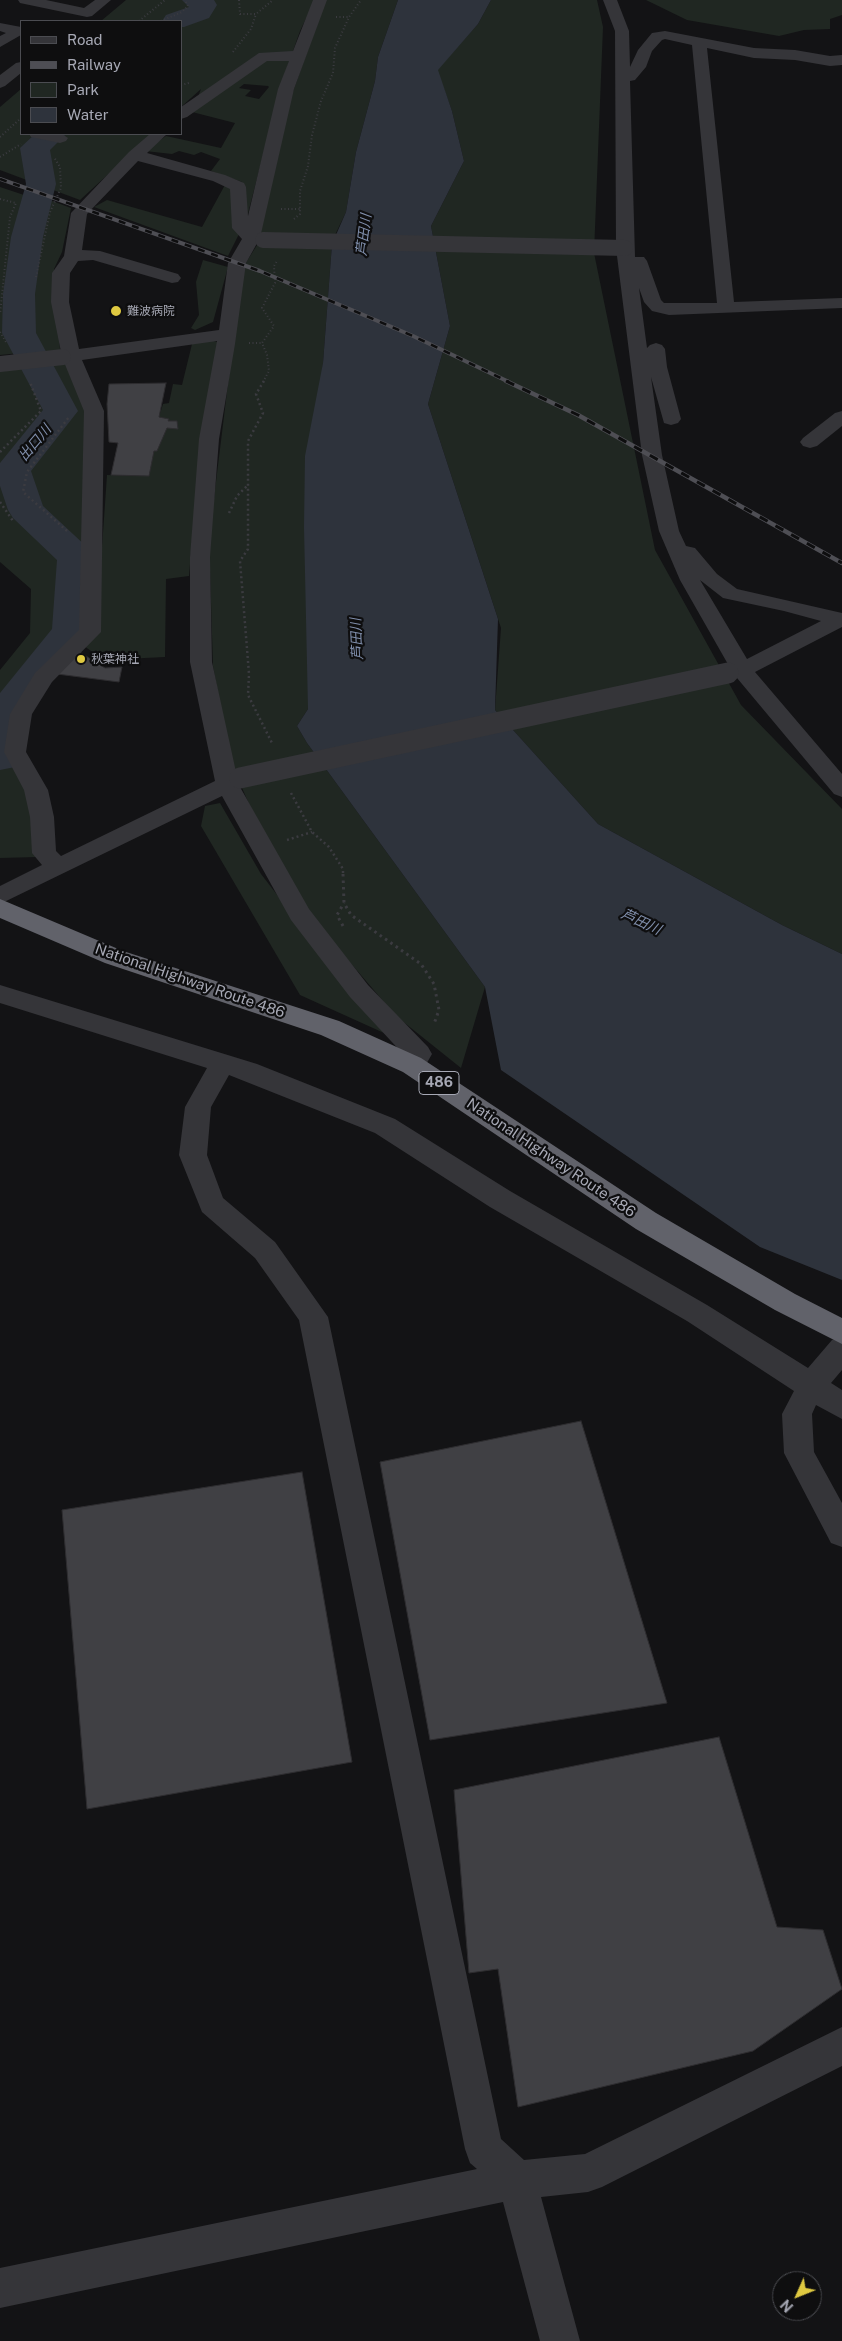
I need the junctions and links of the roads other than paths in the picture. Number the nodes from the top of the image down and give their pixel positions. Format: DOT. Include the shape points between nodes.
graph roads {
  1 [pos="25,0"];
  2 [pos="104,0"];
  3 [pos="320,0"];
  4 [pos="610,0"];
  5 [pos="630,9"];
  6 [pos="82,17"];
  7 [pos="617,19"];
  8 [pos="0,27"];
  9 [pos="0,43"];
  10 [pos="699,43"];
  11 [pos="299,56"];
  12 [pos="842,60"];
  13 [pos="20,67"];
  14 [pos="622,78"];
  15 [pos="0,83"];
  16 [pos="182,113"];
  17 [pos="43,135"];
  18 [pos="158,135"];
  19 [pos="60,138"];
  20 [pos="135,155"];
  21 [pos="257,239"];
  22 [pos="629,255"];
  23 [pos="73,256"];
  24 [pos="172,278"];
  25 [pos="842,303"];
  26 [pos="726,307"];
  27 [pos="655,319"];
  28 [pos="227,334"];
  29 [pos="67,356"];
  30 [pos="0,364"];
  31 [pos="842,417"];
  32 [pos="671,419"];
  33 [pos="810,442"];
  34 [pos="675,544"];
  35 [pos="842,619"];
  36 [pos="735,672"];
  37 [pos="801,741"];
  38 [pos="842,759"];
  39 [pos="234,781"];
  40 [pos="842,789"];
  41 [pos="57,867"];
  42 [pos="0,896"];
  43 [pos="0,908"];
  44 [pos="0,994"];
  45 [pos="223,1063"];
  46 [pos="412,1065"];
  47 [pos="842,1332"];
  48 [pos="842,1349"];
  49 [pos="811,1386"];
  50 [pos="842,1406"];
  51 [pos="842,1533"];
  52 [pos="842,2046"];
  53 [pos="517,2180"];
  54 [pos="0,2288"];
  55 [pos="560,2341"];
  1 -- 6 [label="street"];
  2 -- 6 [label="street"];
  3 -- 11 [label="street"];
  4 -- 7 [label="street"];
  5 -- 7 [label="street" via="628,18"];
  7 -- 14 [label="street" via="622,30"];
  8 -- 9 [label="street" via="18,31"];
  10 -- 12 [label="street" via="754,53"];
  10 -- 14 [label="street" via="657,36 630,77"];
  10 -- 26 [label="street"];
  11 -- 16 [label="street" via="264,56"];
  11 -- 21 [label="street" via="286,89"];
  13 -- 15 [label="street"];
  14 -- 22 [label="street"];
  17 -- 19 [label="street"];
  18 -- 20 [label="street"];
  20 -- 21 [label="street" via="238,186 240,228"];
  20 -- 23 [label="street" via="79,213"];
  21 -- 22 [label="street, bridge"];
  21 -- 28 [label="street" via="237,263"];
  22 -- 27 [label="street" via="653,302"];
  22 -- 34 [label="street" via="652,455 669,531"];
  23 -- 24 [label="street" via="94,255"];
  23 -- 29 [label="street" via="61,273 60,302"];
  25 -- 26 [label="street"];
  26 -- 27 [label="street" via="669,310"];
  27 -- 32 [label="street" via="658,367"];
  28 -- 29 [label="street"];
  28 -- 39 [label="street" via="209,439 200,557 201,662"];
  29 -- 30 [label="street, bridge"];
  29 -- 41 [label="street" via="94,411 90,632 43,678 21,714 14,752 36,790 42,817 44,853"];
  31 -- 33 [label="street"];
  34 -- 35 [label="street" via="684,547 710,578 730,594"];
  34 -- 36 [label="street"];
  35 -- 36 [label="street"];
  36 -- 37 [label="street"];
  36 -- 39 [label="street, bridge"];
  37 -- 38 [label="street" via="812,740"];
  37 -- 40 [label="street"];
  39 -- 41 [label="street"];
  39 -- 46 [label="street" via="300,914 359,991 419,1054"];
  41 -- 42 [label="street"];
  43 -- 46 [label="highway, National Highway Route 486 / 486" via="114,957 330,1028"];
  44 -- 45 [label="street"];
  45 -- 49 [label="street" via="385,1126 500,1199 697,1313"];
  45 -- 53 [label="street" via="198,1107 193,1155 212,1204 265,1250 312,1317 484,2149"];
  46 -- 47 [label="highway, National Highway Route 486 / 486" via="646,1221"];
  48 -- 49 [label="street"];
  49 -- 50 [label="street"];
  49 -- 51 [label="street" via="797,1414 799,1453"];
  52 -- 53 [label="street" via="588,2172"];
  53 -- 54 [label="street"];
  53 -- 55 [label="street"];
}
